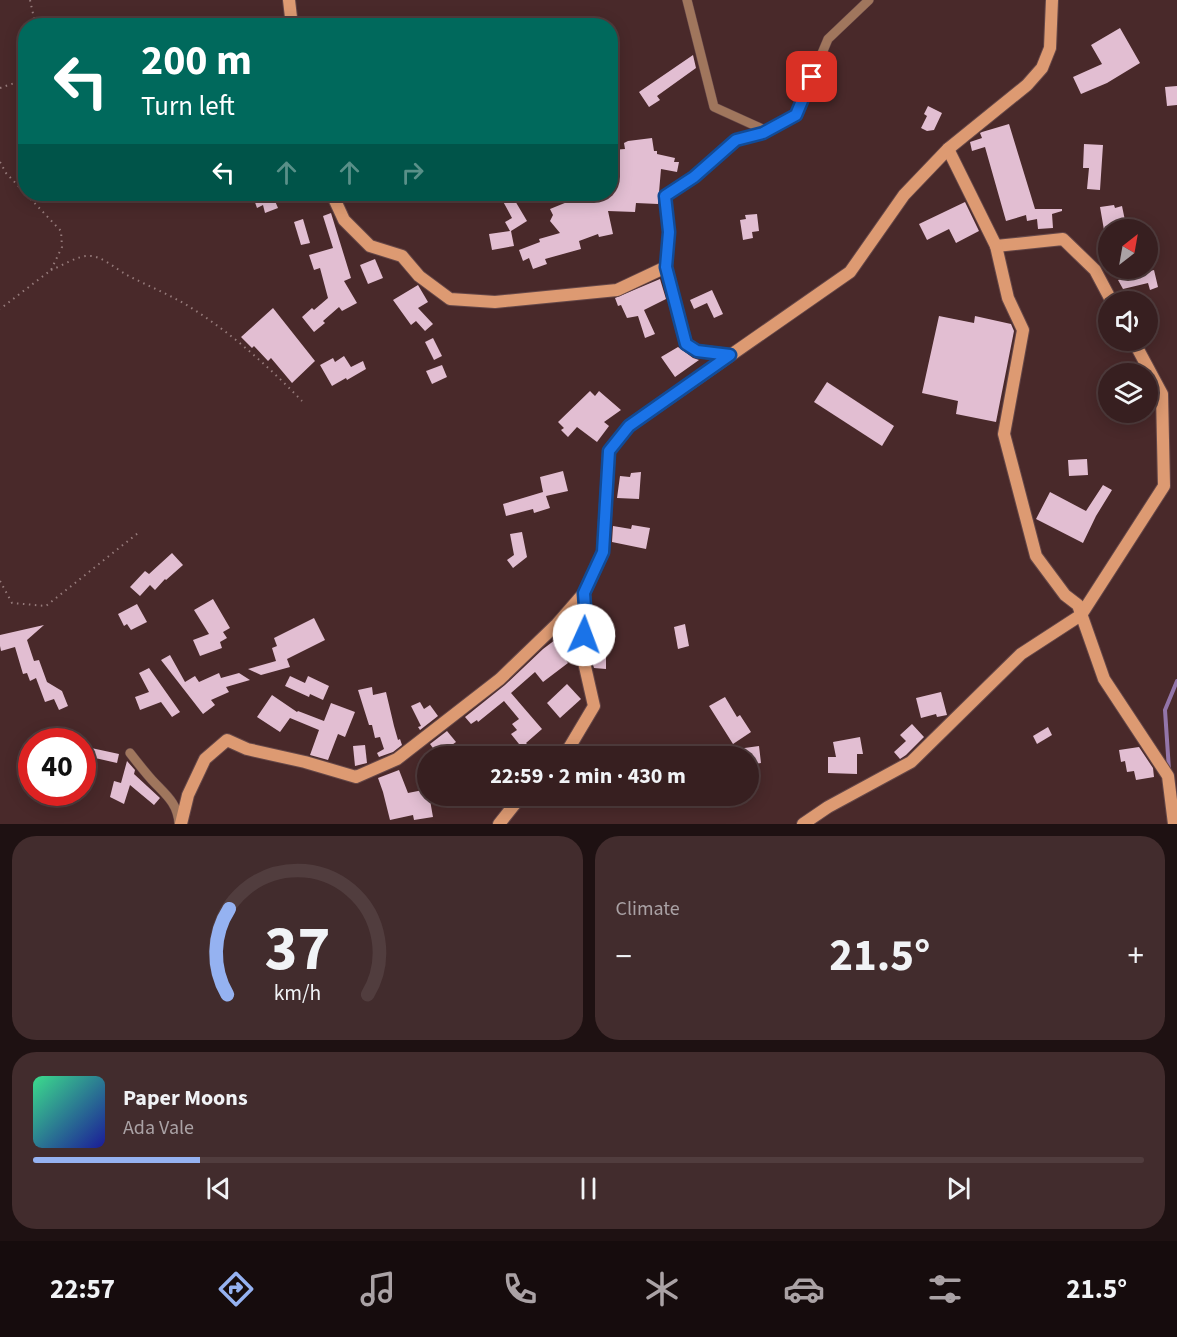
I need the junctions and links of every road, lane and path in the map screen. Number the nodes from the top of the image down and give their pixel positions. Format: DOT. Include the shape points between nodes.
graph roads {
  1 [pos="30,0"];
  2 [pos="289,0"];
  3 [pos="687,0"];
  4 [pos="869,0"];
  5 [pos="1052,0"];
  6 [pos="34,18"];
  7 [pos="291,18"];
  8 [pos="18,82"];
  9 [pos="0,88"];
  10 [pos="767,130"];
  11 [pos="948,149"];
  12 [pos="0,162"];
  13 [pos="18,186"];
  14 [pos="33,201"];
  15 [pos="335,201"];
  16 [pos="996,246"];
  17 [pos="666,267"];
  18 [pos="51,270"];
  19 [pos="1106,291"];
  20 [pos="0,309"];
  21 [pos="1139,351"];
  22 [pos="730,355"];
  23 [pos="302,401"];
  24 [pos="138,533"];
  25 [pos="0,581"];
  26 [pos="584,593"];
  27 [pos="1081,615"];
  28 [pos="570,746"];
  29 [pos="130,753"];
  30 [pos="513,806"];
  31 [pos="180,824"];
  32 [pos="499,824"];
  33 [pos="803,824"];
  34 [pos="1174,824"];
  1 -- 6 [label="path"];
  2 -- 7 [label="street"];
  3 -- 10 [label="street" via="714,107"];
  4 -- 10 [label="street" via="828,39 796,115"];
  5 -- 11 [label="street" via="1050,48 1042,68 1027,85"];
  8 -- 9 [label="path"];
  10 -- 17 [label="street" via="736,140 694,177 665,196 669,232"];
  11 -- 16 [label="street"];
  11 -- 22 [label="street" via="904,195 850,272"];
  12 -- 13 [label="path"];
  14 -- 18 [label="path" via="61,231 62,247"];
  15 -- 17 [label="street" via="344,220 370,246 402,256 450,299 495,302 616,291"];
  16 -- 19 [label="street" via="1063,239 1095,270"];
  16 -- 27 [label="street" via="1008,298 1023,330 1004,434 1006,443 1036,556 1065,595 1078,605"];
  17 -- 22 [label="street" via="686,344 697,351"];
  18 -- 20 [label="path"];
  18 -- 23 [label="path" via="93,256 158,289 232,337"];
  21 -- 27 [label="street" via="1162,394 1164,486"];
  22 -- 26 [label="street" via="629,426 609,451 603,552"];
  24 -- 25 [label="path" via="46,606 12,603"];
  26 -- 28 [label="street" via="586,621 581,649 594,706"];
  26 -- 31 [label="street" via="500,680 397,759 356,777 247,749 227,740 205,759"];
  27 -- 33 [label="street" via="1022,654 910,762"];
  27 -- 34 [label="street" via="1104,679 1168,776"];
  29 -- 31 [label="street" via="171,798"];
  30 -- 32 [label="street"];
}
